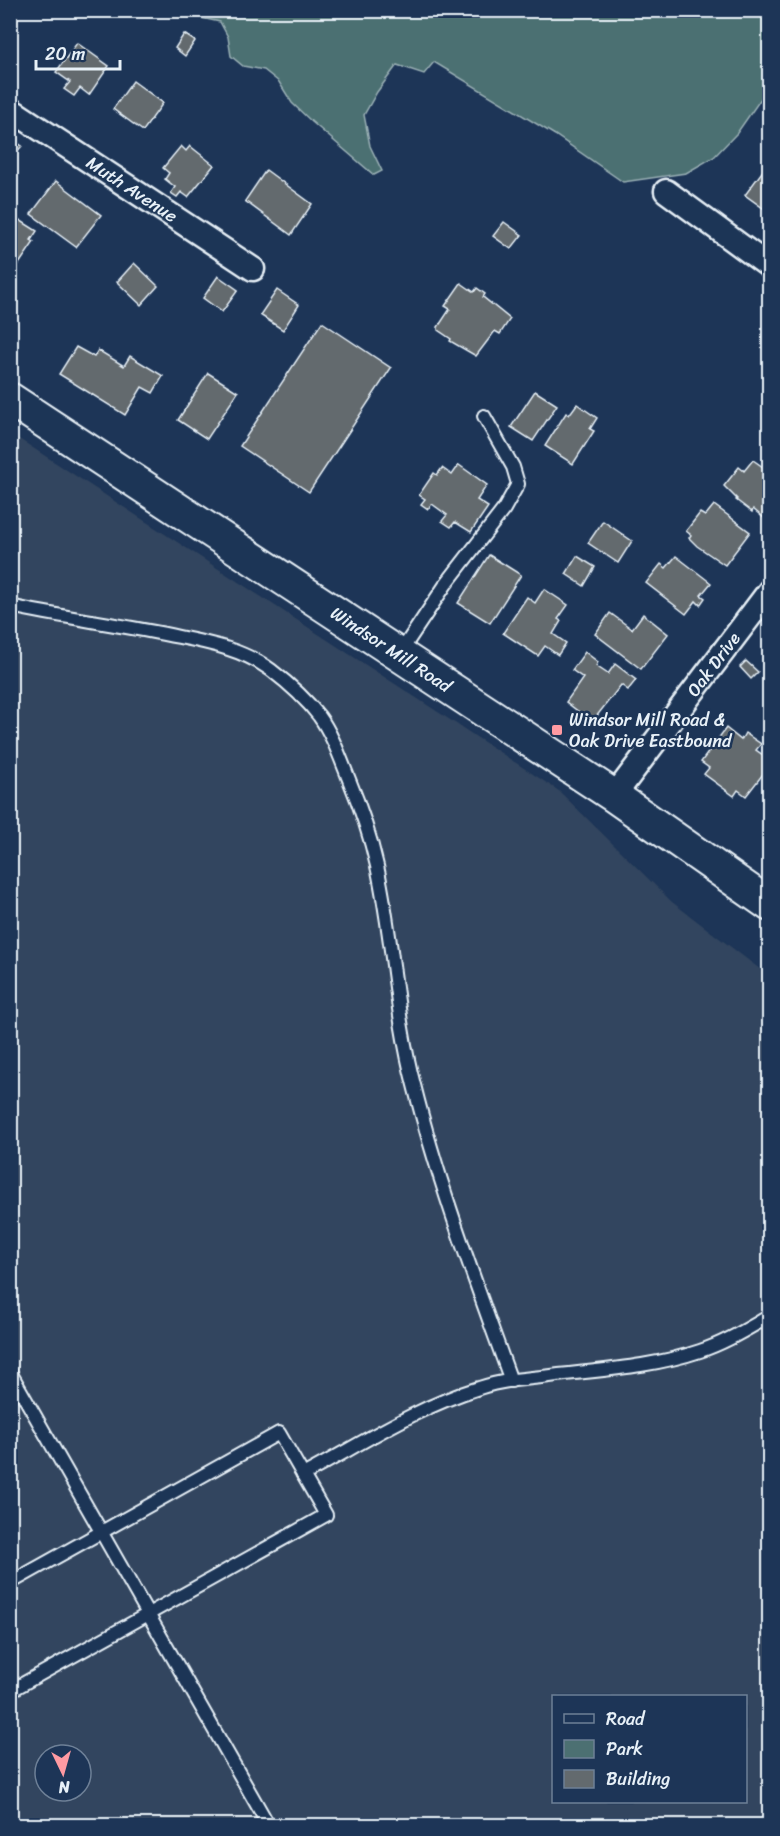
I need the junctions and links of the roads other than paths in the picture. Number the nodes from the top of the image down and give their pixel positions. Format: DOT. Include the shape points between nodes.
graph roads {
  1 [pos="10,109"];
  2 [pos="666,191"];
  3 [pos="770,267"];
  4 [pos="253,269"];
  5 [pos="10,399"];
  6 [pos="484,416"];
  7 [pos="770,591"];
  8 [pos="10,606"];
  9 [pos="399,654"];
  10 [pos="614,795"];
  11 [pos="770,905"];
  12 [pos="770,1316"];
  13 [pos="10,1372"];
  14 [pos="511,1381"];
  15 [pos="303,1475"];
  16 [pos="102,1532"];
  17 [pos="10,1583"];
  18 [pos="149,1614"];
  19 [pos="10,1691"];
  20 [pos="269,1826"];
  1 -- 4 [label="street, Muth Avenue"];
  2 -- 3 [label="street"];
  5 -- 9 [label="main road, Windsor Mill Road"];
  6 -- 9 [label="lane" via="513,467 518,484"];
  7 -- 10 [label="street, Oak Drive"];
  8 -- 14 [label="lane" via="135,627 243,654 270,669 320,717 363,818 381,886 413,1082 447,1199"];
  9 -- 10 [label="main road, Windsor Mill Road"];
  10 -- 11 [label="main road, Windsor Mill Road"];
  12 -- 14 [label="lane" via="701,1351 671,1359"];
  13 -- 16 [label="lane"];
  14 -- 15 [label="lane" via="430,1407"];
  15 -- 16 [label="lane" via="279,1433"];
  15 -- 18 [label="lane" via="326,1515"];
  16 -- 17 [label="lane"];
  16 -- 18 [label="lane"];
  18 -- 19 [label="lane"];
  18 -- 20 [label="lane"];
}
